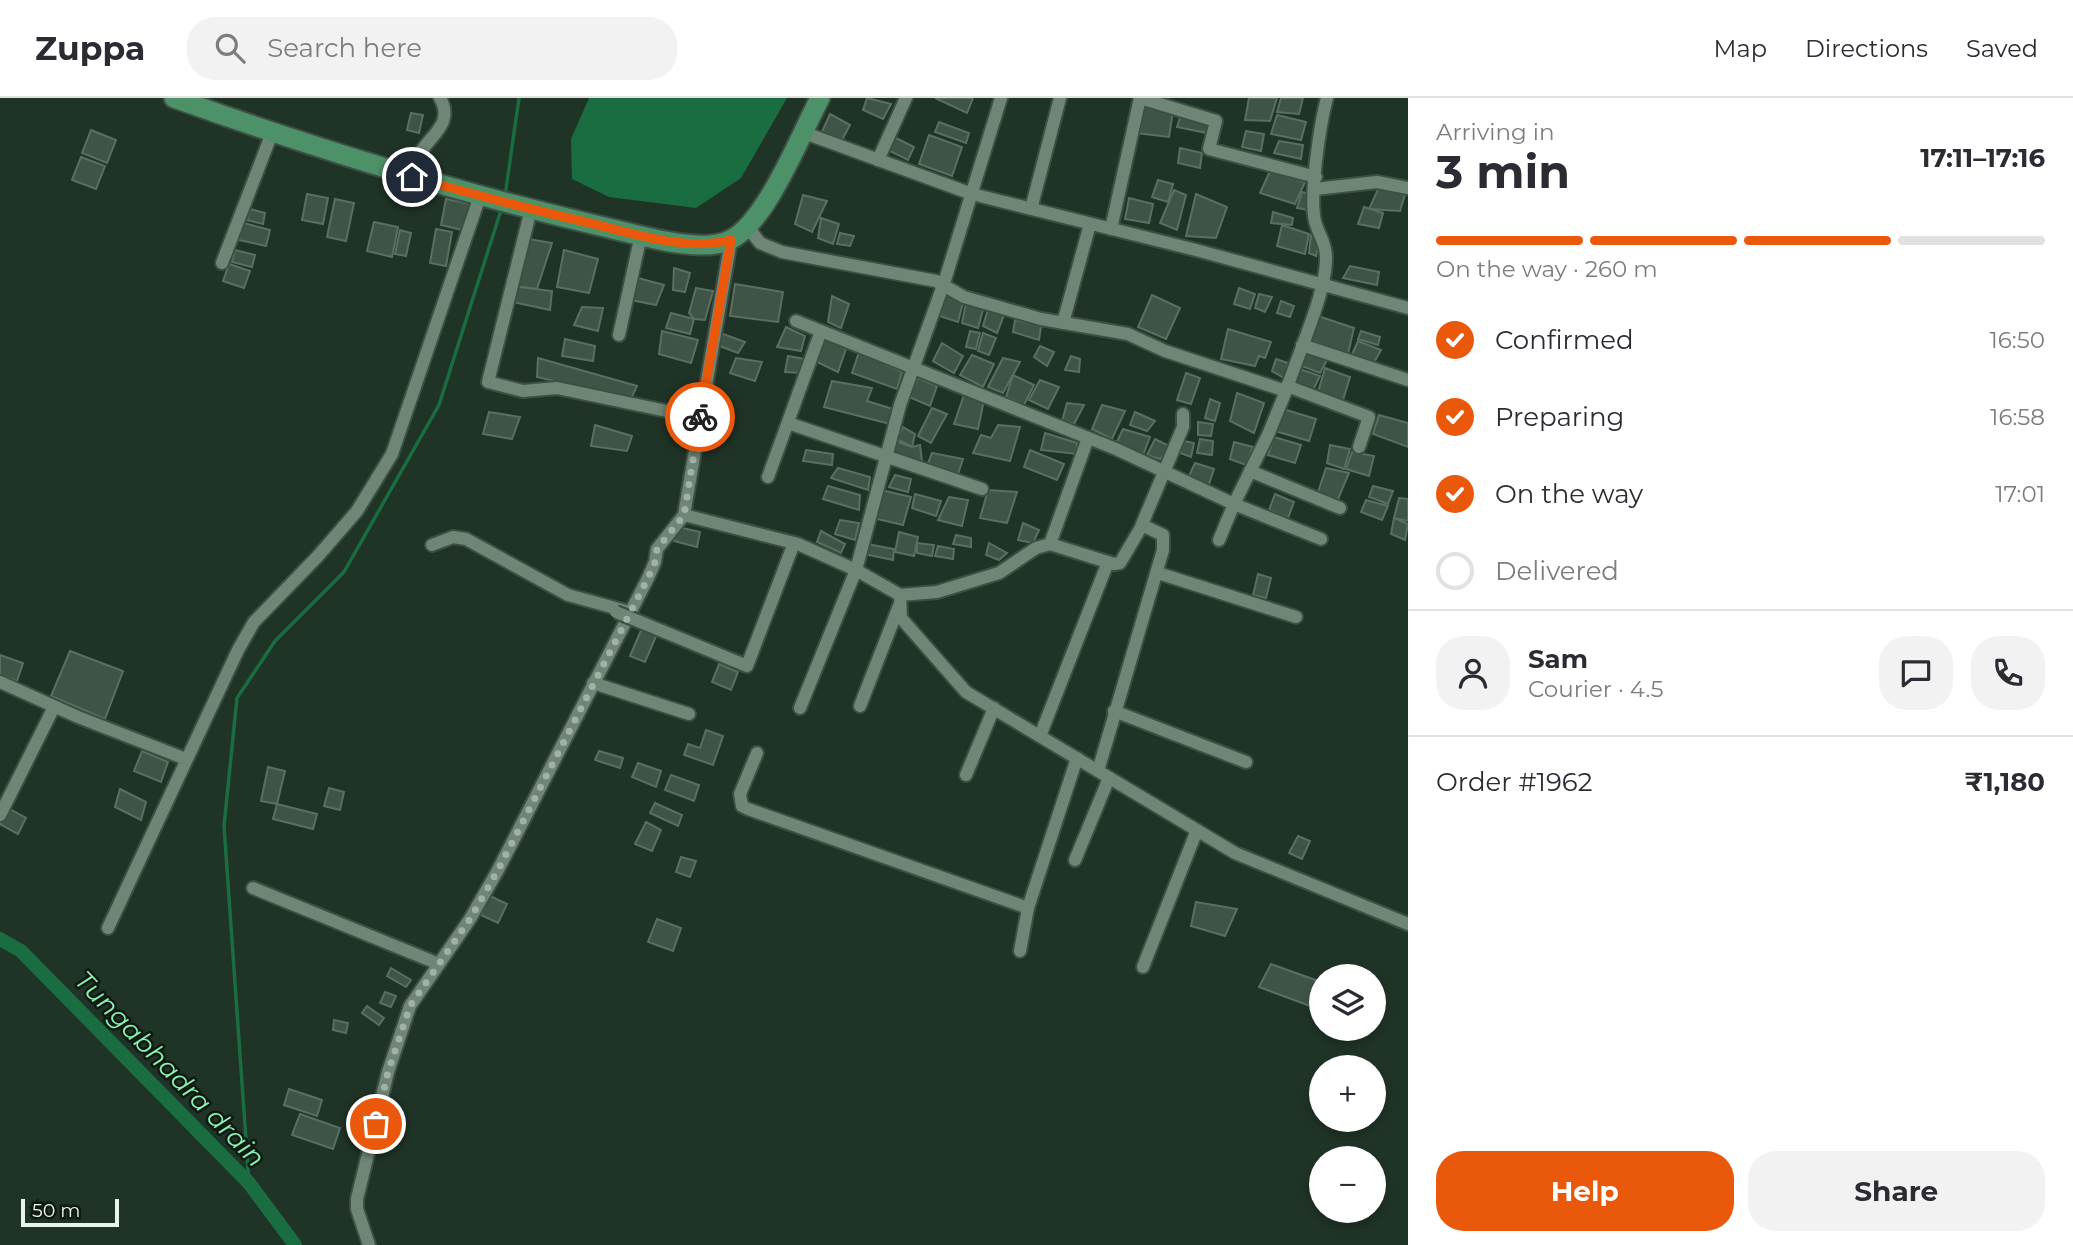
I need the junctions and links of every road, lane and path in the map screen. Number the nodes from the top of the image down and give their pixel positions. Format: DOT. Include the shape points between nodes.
graph roads {
  1 [pos="174,98"];
  2 [pos="440,98"];
  3 [pos="820,98"];
  4 [pos="905,98"];
  5 [pos="1001,98"];
  6 [pos="1060,98"];
  7 [pos="1140,98"];
  8 [pos="1327,98"];
  9 [pos="802,132"];
  10 [pos="272,133"];
  11 [pos="878,160"];
  12 [pos="412,177"];
  13 [pos="1315,183"];
  14 [pos="1408,188"];
  15 [pos="972,194"];
  16 [pos="485,197"];
  17 [pos="523,207"];
  18 [pos="1031,209"];
  19 [pos="1090,224"];
  20 [pos="747,226"];
  21 [pos="1111,229"];
  22 [pos="641,235"];
  23 [pos="731,240"];
  24 [pos="222,263"];
  25 [pos="1321,283"];
  26 [pos="942,288"];
  27 [pos="1408,308"];
  28 [pos="796,321"];
  29 [pos="1063,323"];
  30 [pos="821,331"];
  31 [pos="619,335"];
  32 [pos="1302,345"];
  33 [pos="913,370"];
  34 [pos="1408,380"];
  35 [pos="1286,388"];
  36 [pos="1183,414"];
  37 [pos="700,418"];
  38 [pos="788,424"];
  39 [pos="1088,438"];
  40 [pos="1359,447"];
  41 [pos="886,456"];
  42 [pos="1250,471"];
  43 [pos="1164,472"];
  44 [pos="768,477"];
  45 [pos="982,489"];
  46 [pos="1234,504"];
  47 [pos="1340,509"];
  48 [pos="684,515"];
  49 [pos="1142,525"];
  50 [pos="1321,539"];
  51 [pos="1219,540"];
  52 [pos="794,543"];
  53 [pos="1050,544"];
  54 [pos="432,545"];
  55 [pos="1108,562"];
  56 [pos="856,570"];
  57 [pos="1158,573"];
  58 [pos="900,598"];
  59 [pos="628,615"];
  60 [pos="1296,617"];
  61 [pos="0,682"];
  62 [pos="593,683"];
  63 [pos="860,706"];
  64 [pos="54,707"];
  65 [pos="800,708"];
  66 [pos="994,708"];
  67 [pos="1114,711"];
  68 [pos="689,714"];
  69 [pos="1040,736"];
  70 [pos="757,753"];
  71 [pos="1077,758"];
  72 [pos="186,759"];
  73 [pos="1246,762"];
  74 [pos="1104,774"];
  75 [pos="966,775"];
  76 [pos="0,816"];
  77 [pos="1196,830"];
  78 [pos="1075,860"];
  79 [pos="253,888"];
  80 [pos="1028,908"];
  81 [pos="1408,924"];
  82 [pos="108,928"];
  83 [pos="1020,951"];
  84 [pos="439,964"];
  85 [pos="1143,967"];
  86 [pos="369,1245"];
  1 -- 10 [label="main road"];
  2 -- 12 [label="street" via="445,106 441,130 419,155"];
  3 -- 9 [label="main road"];
  4 -- 11 [label="street"];
  5 -- 15 [label="street"];
  6 -- 18 [label="street"];
  7 -- 13 [label="street" via="1216,121 1209,149"];
  7 -- 21 [label="street"];
  8 -- 13 [label="street"];
  9 -- 11 [label="street"];
  9 -- 20 [label="main road" via="762,210"];
  10 -- 12 [label="main road"];
  10 -- 24 [label="street"];
  11 -- 15 [label="street"];
  12 -- 16 [label="main road"];
  13 -- 14 [label="street" via="1377,182"];
  13 -- 25 [label="street" via="1315,222 1326,260"];
  15 -- 18 [label="street"];
  15 -- 26 [label="street"];
  16 -- 17 [label="main road"];
  16 -- 72 [label="street" via="392,454 357,511 254,622"];
  17 -- 22 [label="main road"];
  17 -- 37 [label="street" via="488,382 523,391 557,388"];
  18 -- 19 [label="street"];
  19 -- 21 [label="street"];
  19 -- 29 [label="street"];
  20 -- 23 [label="main road"];
  20 -- 26 [label="street" via="761,243 782,252 936,281"];
  21 -- 25 [label="street"];
  22 -- 23 [label="main road" via="691,244"];
  22 -- 31 [label="street"];
  23 -- 37 [label="street"];
  25 -- 27 [label="street"];
  25 -- 32 [label="street"];
  26 -- 29 [label="street"];
  26 -- 33 [label="street"];
  28 -- 30 [label="street"];
  29 -- 35 [label="street" via="1128,334 1165,351"];
  30 -- 33 [label="street"];
  30 -- 38 [label="street"];
  32 -- 34 [label="street"];
  32 -- 35 [label="street"];
  33 -- 39 [label="street"];
  33 -- 41 [label="street"];
  35 -- 40 [label="street" via="1369,417"];
  35 -- 42 [label="street"];
  36 -- 43 [label="street" via="1183,427"];
  37 -- 48 [label="street"];
  38 -- 41 [label="street"];
  38 -- 44 [label="street"];
  39 -- 43 [label="street"];
  39 -- 53 [label="street"];
  41 -- 45 [label="street"];
  41 -- 56 [label="street"];
  42 -- 46 [label="street"];
  42 -- 47 [label="street"];
  43 -- 46 [label="street"];
  43 -- 49 [label="street"];
  46 -- 50 [label="street"];
  46 -- 51 [label="street"];
  48 -- 52 [label="street"];
  48 -- 59 [label="street" via="657,549"];
  49 -- 55 [label="street" via="1120,563"];
  49 -- 57 [label="street" via="1163,535"];
  52 -- 56 [label="street"];
  52 -- 59 [label="street" via="747,666"];
  53 -- 55 [label="street"];
  53 -- 58 [label="street" via="999,573"];
  54 -- 59 [label="street" via="453,537 466,539 568,595"];
  55 -- 69 [label="street"];
  56 -- 58 [label="street"];
  56 -- 65 [label="street"];
  57 -- 60 [label="street"];
  57 -- 67 [label="street"];
  58 -- 63 [label="street"];
  58 -- 66 [label="street" via="901,618 966,692"];
  59 -- 62 [label="street"];
  61 -- 64 [label="street"];
  62 -- 68 [label="street"];
  62 -- 84 [label="street" via="498,870"];
  64 -- 72 [label="street"];
  64 -- 76 [label="street"];
  66 -- 69 [label="street"];
  66 -- 75 [label="street"];
  67 -- 73 [label="street"];
  67 -- 74 [label="street"];
  69 -- 71 [label="street"];
  70 -- 80 [label="street" via="740,794 742,806"];
  71 -- 74 [label="street"];
  71 -- 80 [label="street"];
  72 -- 82 [label="street"];
  74 -- 77 [label="street"];
  74 -- 78 [label="street"];
  77 -- 81 [label="street" via="1235,852"];
  77 -- 85 [label="street"];
  79 -- 84 [label="street"];
  80 -- 83 [label="street"];
  84 -- 86 [label="street" via="410,1006 388,1072 357,1199"];
}
